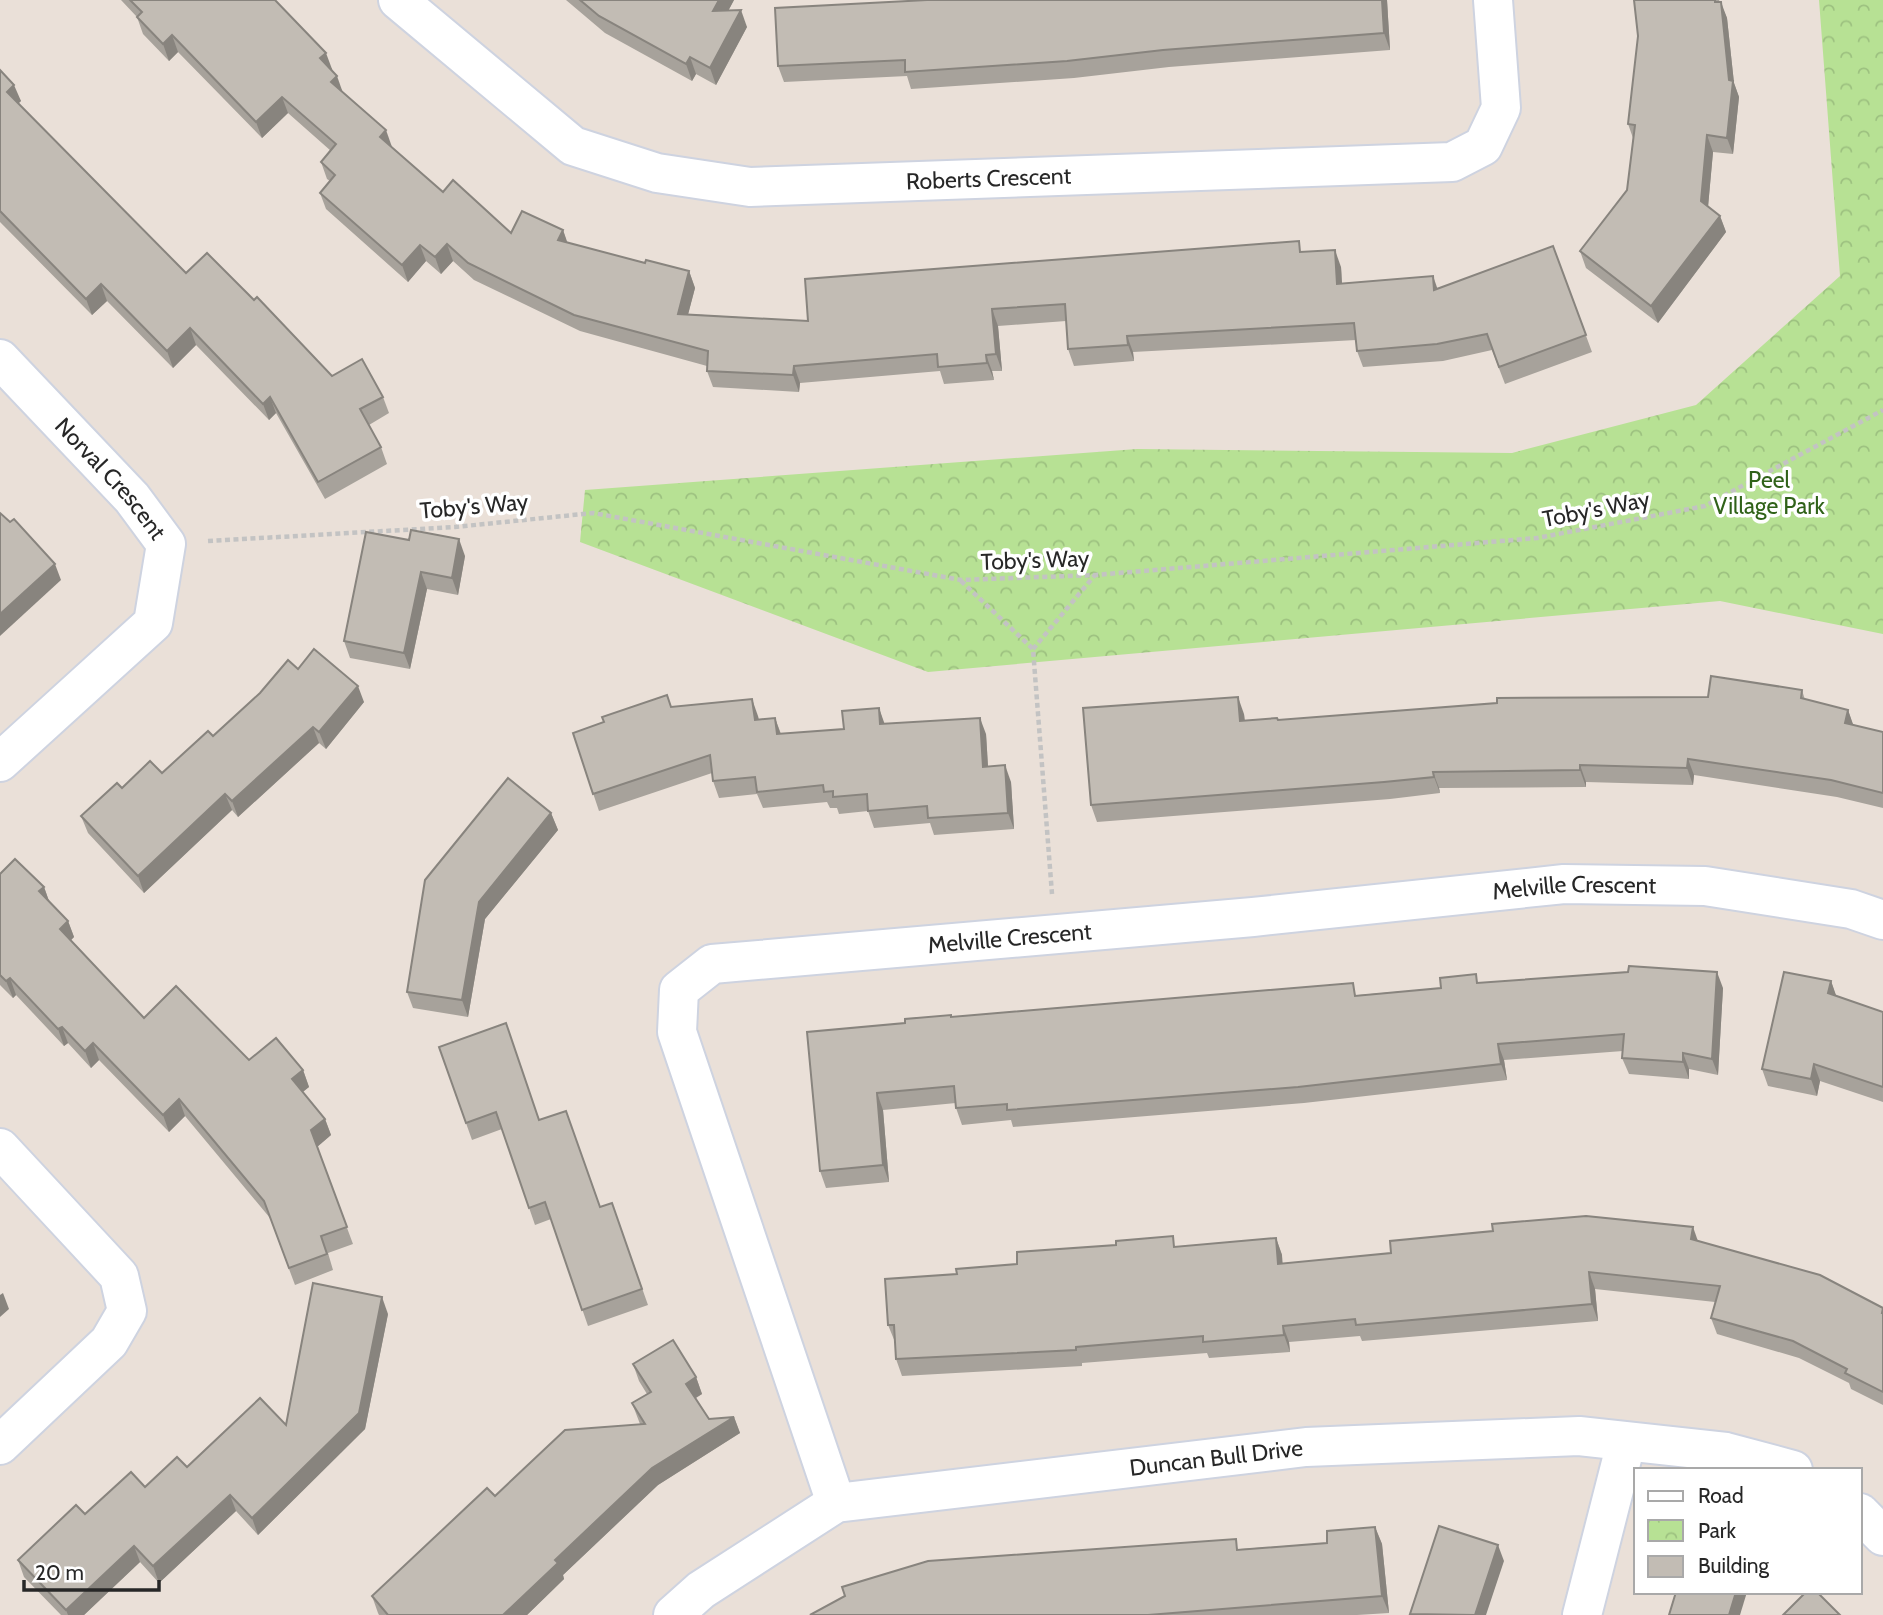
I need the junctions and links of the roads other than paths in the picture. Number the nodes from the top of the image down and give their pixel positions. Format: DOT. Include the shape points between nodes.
graph roads {
  1 [pos="398,0"];
  2 [pos="1493,0"];
  3 [pos="0,359"];
  4 [pos="0,762"];
  5 [pos="1883,920"];
  6 [pos="0,1148"];
  7 [pos="1626,1443"];
  8 [pos="0,1445"];
  9 [pos="1786,1468"];
  10 [pos="836,1503"];
  11 [pos="1862,1515"];
  12 [pos="1883,1536"];
  13 [pos="673,1615"];
  14 [pos="1582,1615"];
  1 -- 2 [label="street, Roberts Crescent" via="573,146 657,173 750,187 1452,162 1482,146 1501,108"];
  3 -- 4 [label="street, Norval Crescent" via="132,498 166,544 153,623"];
  5 -- 10 [label="street, Melville Crescent" via="1851,909 1705,886 1564,884 1253,917 712,964 679,990 677,1032"];
  6 -- 8 [label="street" via="119,1276 127,1311 109,1342"];
  7 -- 9 [label="street, Duncan Bull Drive" via="1726,1452"];
  7 -- 10 [label="street, Duncan Bull Drive" via="1579,1436 1306,1447"];
  7 -- 14 [label="street"];
  10 -- 13 [label="street, Duncan Bull Drive" via="701,1590"];
  11 -- 12 [label="street"];
}
